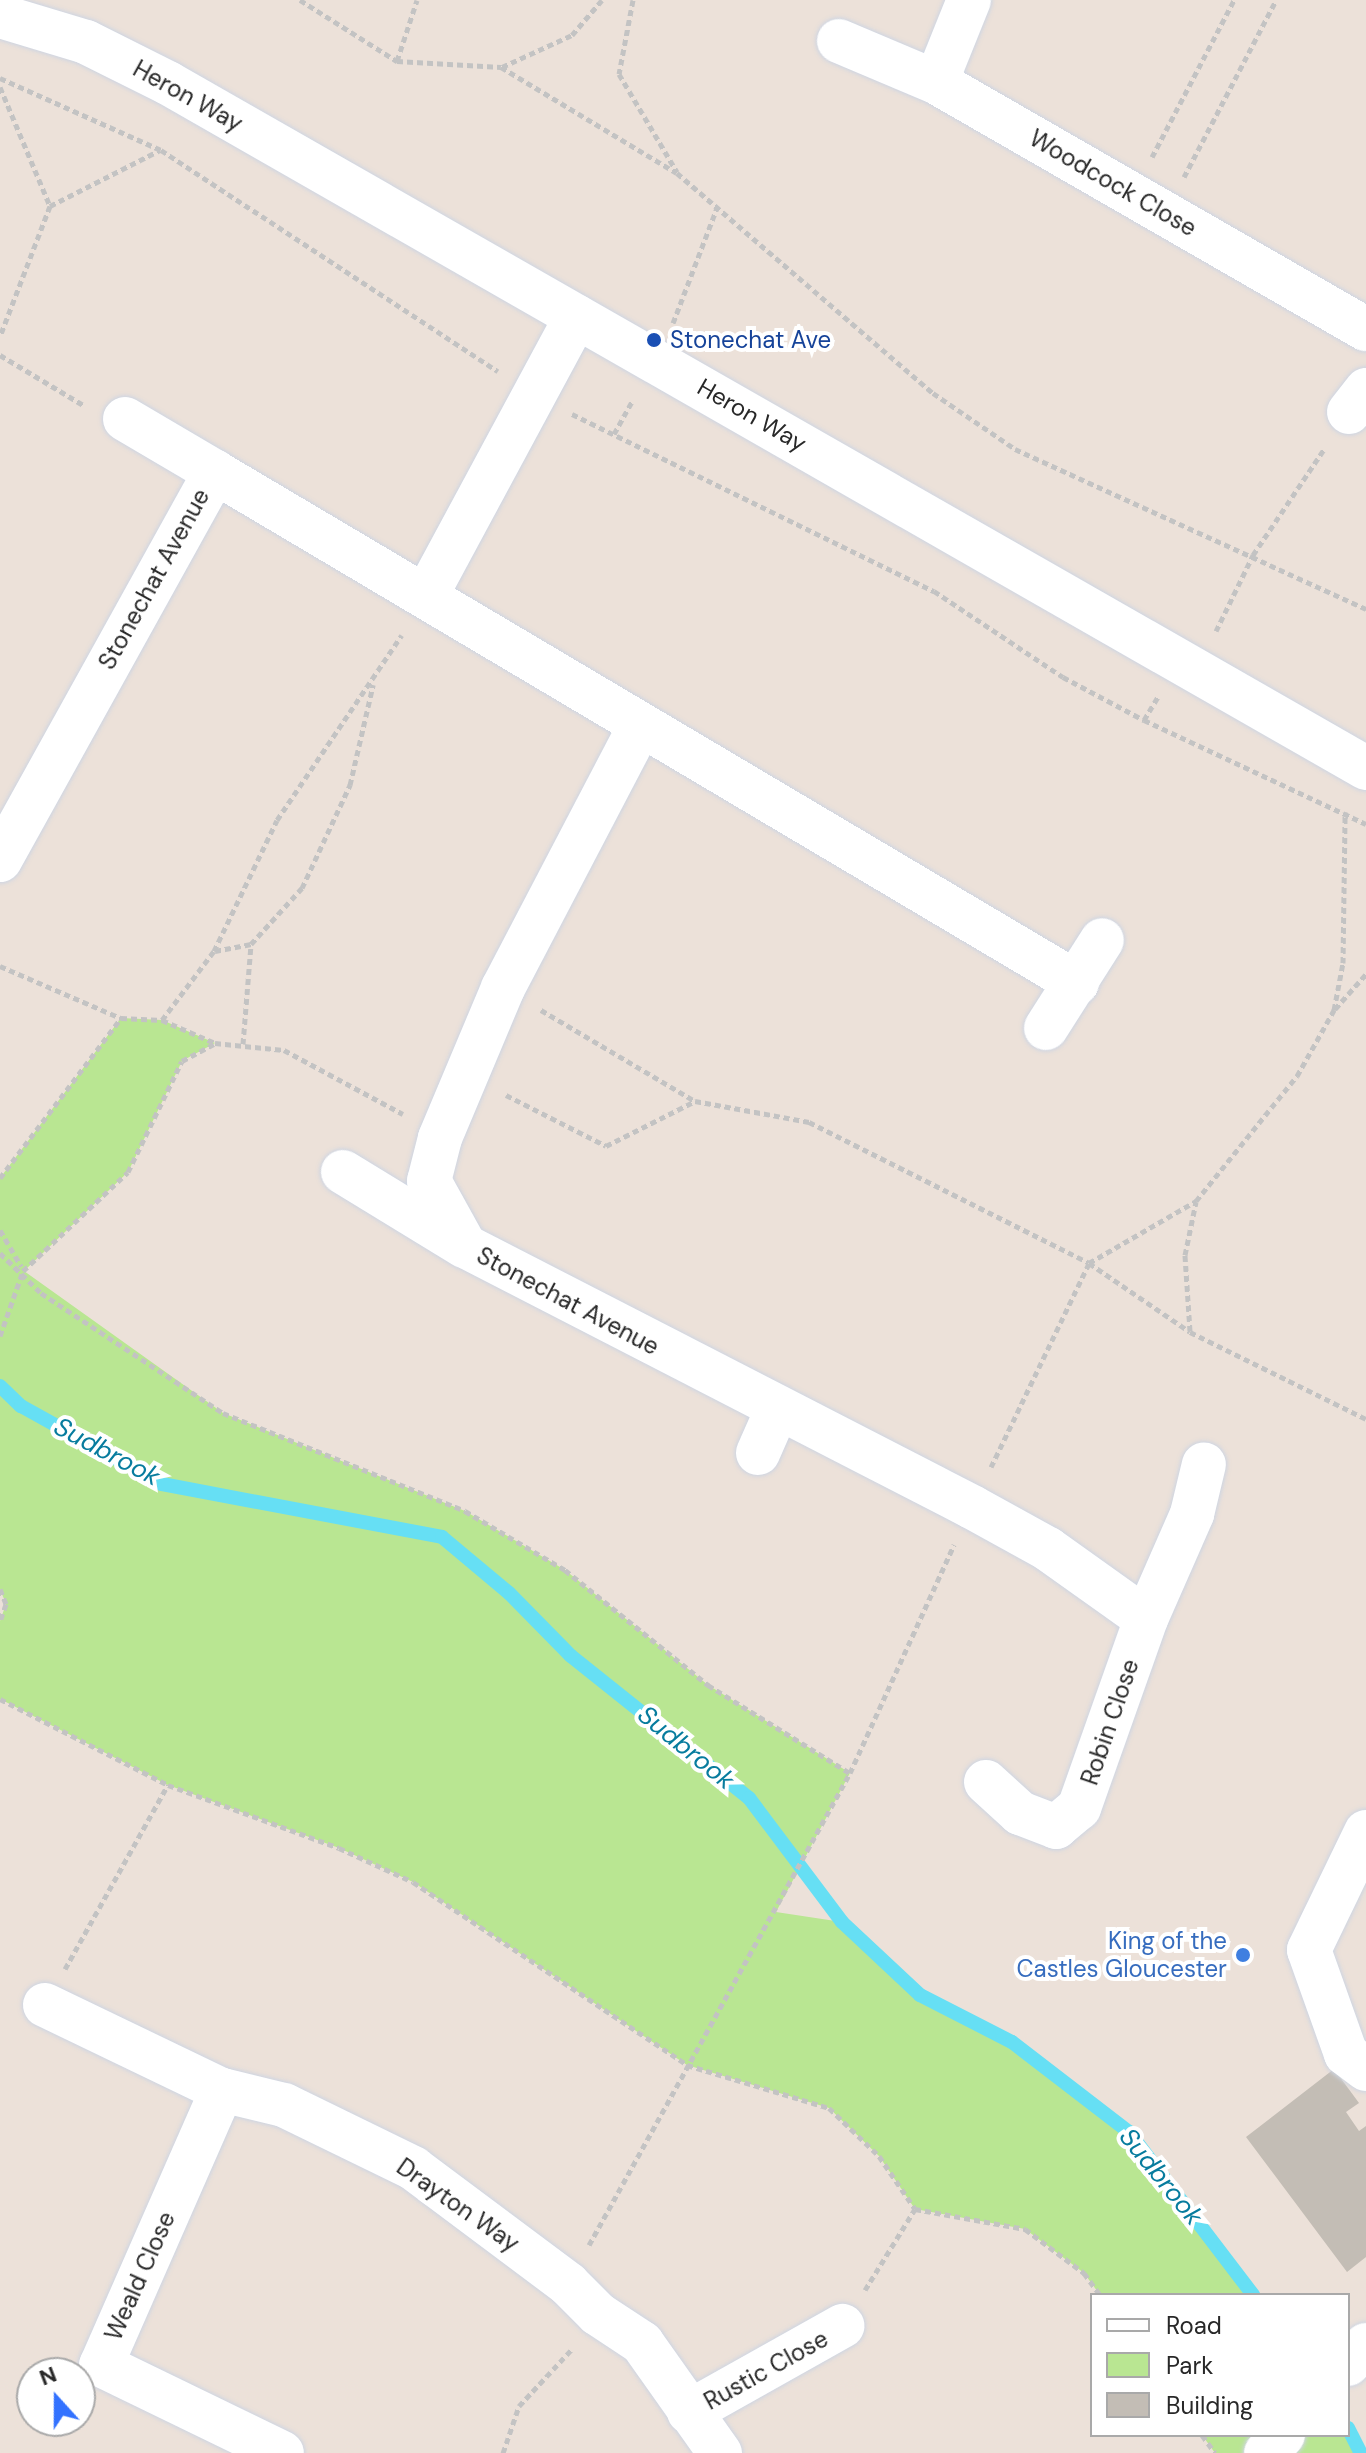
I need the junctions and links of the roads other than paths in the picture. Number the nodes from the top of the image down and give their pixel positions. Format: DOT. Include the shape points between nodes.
graph roads {
  1 [pos="969,0"];
  2 [pos="0,16"];
  3 [pos="839,41"];
  4 [pos="936,82"];
  5 [pos="576,317"];
  6 [pos="1366,329"];
  7 [pos="125,419"];
  8 [pos="215,472"];
  9 [pos="427,594"];
  10 [pos="640,726"];
  11 [pos="1366,768"];
  12 [pos="0,860"];
  13 [pos="1102,940"];
  14 [pos="1077,983"];
  15 [pos="1046,1028"];
  16 [pos="343,1172"];
  17 [pos="465,1246"];
  18 [pos="777,1410"];
  19 [pos="758,1453"];
  20 [pos="1204,1464"];
  21 [pos="1146,1619"];
  22 [pos="986,1782"];
  23 [pos="1366,1832"];
  24 [pos="45,2005"];
  25 [pos="1366,2069"];
  26 [pos="222,2090"];
  27 [pos="842,2326"];
  28 [pos="1366,2345"];
  29 [pos="1350,2362"];
  30 [pos="689,2412"];
  31 [pos="1281,2437"];
  32 [pos="282,2453"];
  33 [pos="720,2453"];
  34 [pos="1266,2453"];
  1 -- 4 [label="street"];
  2 -- 5 [label="street, Heron Way" via="86,42 168,83"];
  3 -- 4 [label="street, Woodcock Close"];
  4 -- 6 [label="street, Woodcock Close"];
  5 -- 9 [label="street"];
  5 -- 11 [label="street, Heron Way"];
  7 -- 8 [label="street"];
  8 -- 9 [label="street, Stonechat Avenue"];
  8 -- 12 [label="street, Stonechat Avenue"];
  9 -- 10 [label="street, Stonechat Avenue"];
  10 -- 14 [label="street, Stonechat Avenue"];
  10 -- 17 [label="street, Stonechat Avenue" via="503,988 440,1138 429,1181"];
  13 -- 14 [label="street"];
  14 -- 15 [label="street"];
  16 -- 17 [label="street"];
  17 -- 18 [label="street, Stonechat Avenue"];
  18 -- 19 [label="street"];
  18 -- 21 [label="street, Stonechat Avenue" via="916,1460 972,1507 1048,1549"];
  20 -- 21 [label="street, Robin Close" via="1180,1503"];
  21 -- 22 [label="street, Robin Close" via="1079,1808 1056,1827 1013,1826"];
  23 -- 25 [label="street" via="1309,1950 1346,2054"];
  24 -- 26 [label="street, Drayton Way"];
  26 -- 30 [label="street, Drayton Way" via="284,2105 413,2168 642,2343"];
  26 -- 32 [label="street, Weald Close" via="85,2363"];
  27 -- 30 [label="street, Rustic Close"];
  28 -- 29 [label="street"];
  30 -- 33 [label="street, Drayton Way"];
  31 -- 34 [label="street"];
}
